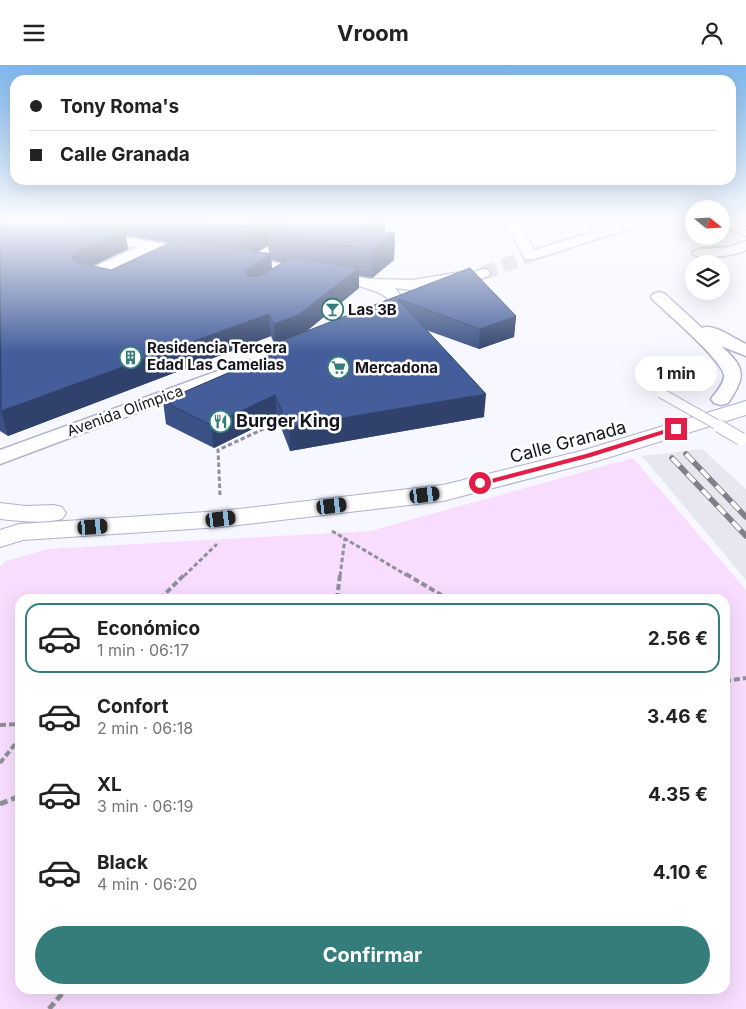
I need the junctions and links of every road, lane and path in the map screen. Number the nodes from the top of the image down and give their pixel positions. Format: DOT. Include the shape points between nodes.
graph roads {
  1 [pos="110,265"];
  2 [pos="269,265"];
  3 [pos="292,269"];
  4 [pos="483,273"];
  5 [pos="364,282"];
  6 [pos="115,283"];
  7 [pos="270,283"];
  8 [pos="391,292"];
  9 [pos="412,296"];
  10 [pos="374,311"];
  11 [pos="746,351"];
  12 [pos="264,359"];
  13 [pos="746,392"];
  14 [pos="661,393"];
  15 [pos="721,399"];
  16 [pos="746,408"];
  17 [pos="287,418"];
  18 [pos="741,439"];
  19 [pos="0,457"];
  20 [pos="220,501"];
  21 [pos="0,511"];
  22 [pos="339,527"];
  23 [pos="223,538"];
  24 [pos="345,538"];
  25 [pos="0,539"];
  26 [pos="165,594"];
  27 [pos="338,594"];
  28 [pos="440,594"];
  29 [pos="746,678"];
  30 [pos="730,680"];
  31 [pos="15,724"];
  32 [pos="0,725"];
  33 [pos="15,744"];
  34 [pos="0,763"];
  35 [pos="15,798"];
  36 [pos="0,804"];
  37 [pos="62,994"];
  38 [pos="49,1009"];
  1 -- 6 [label="street" via="85,277"];
  2 -- 3 [label="street"];
  3 -- 5 [label="street"];
  3 -- 7 [label="street"];
  4 -- 9 [label="street"];
  5 -- 8 [label="street"];
  5 -- 9 [label="street"];
  5 -- 10 [label="street" via="376,295"];
  8 -- 9 [label="street"];
  8 -- 10 [label="street" via="396,300"];
  9 -- 10 [label="street"];
  11 -- 15 [label="street" via="721,339 659,297 724,358 733,374"];
  12 -- 19 [label="street, Avenida Olímpica"];
  13 -- 15 [label="street, Calle Granada"];
  14 -- 18 [label="lane, bridge"];
  15 -- 20 [label="street, Calle Granada" via="571,443 432,477"];
  16 -- 25 [label="street, Calle Granada" via="589,456 444,493 221,519 19,532"];
  17 -- 20 [label="path" via="218,450"];
  20 -- 21 [label="street, Calle Granada" via="26,514"];
  22 -- 24 [label="path" via="330,529"];
  23 -- 26 [label="path"];
  24 -- 27 [label="path"];
  24 -- 28 [label="path"];
  29 -- 30 [label="path"];
  31 -- 32 [label="path"];
  33 -- 34 [label="path"];
  35 -- 36 [label="path"];
  37 -- 38 [label="path"];
}
